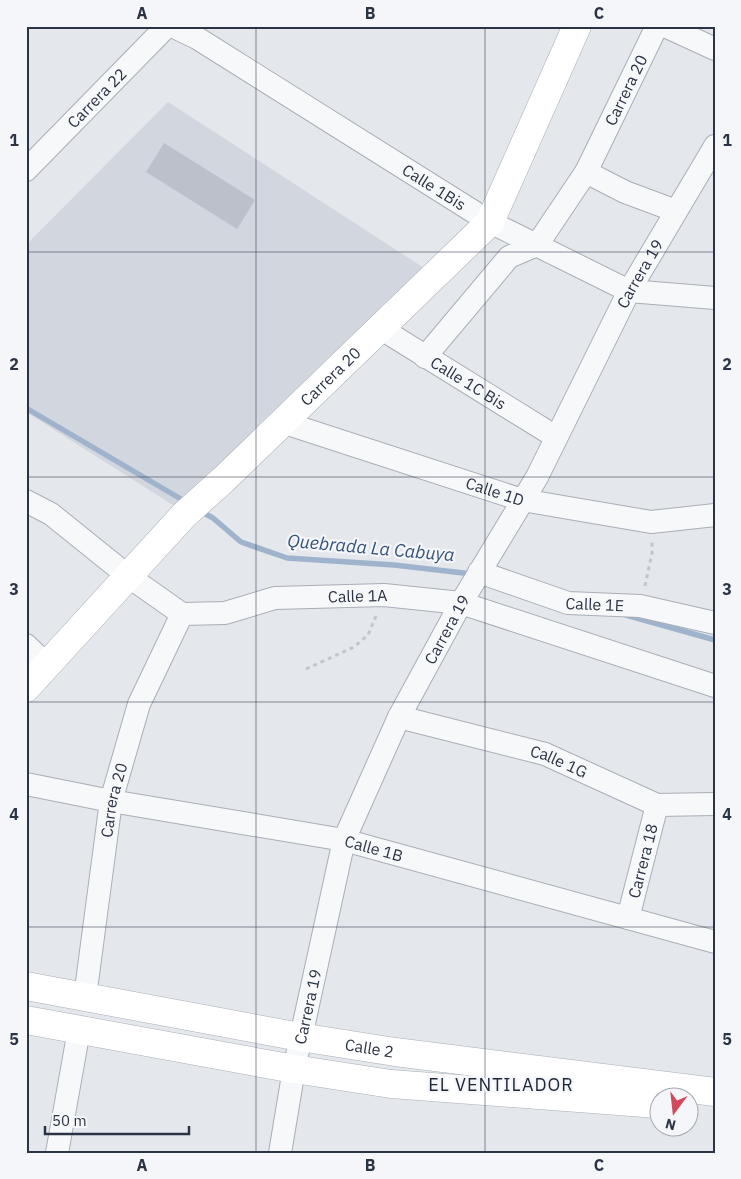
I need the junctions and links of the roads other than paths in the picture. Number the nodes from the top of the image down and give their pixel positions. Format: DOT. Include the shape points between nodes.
graph roads {
  1 [pos="167,26"];
  2 [pos="172,26"];
  3 [pos="657,26"];
  4 [pos="665,26"];
  5 [pos="571,30"];
  6 [pos="200,32"];
  7 [pos="715,49"];
  8 [pos="715,146"];
  9 [pos="26,170"];
  10 [pos="586,172"];
  11 [pos="676,211"];
  12 [pos="490,222"];
  13 [pos="537,245"];
  14 [pos="629,291"];
  15 [pos="715,298"];
  16 [pos="380,328"];
  17 [pos="425,356"];
  18 [pos="282,422"];
  19 [pos="556,437"];
  20 [pos="26,500"];
  21 [pos="522,500"];
  22 [pos="715,515"];
  23 [pos="128,576"];
  24 [pos="474,581"];
  25 [pos="182,614"];
  26 [pos="715,622"];
  27 [pos="26,645"];
  28 [pos="47,665"];
  29 [pos="715,686"];
  30 [pos="26,688"];
  31 [pos="400,717"];
  32 [pos="26,784"];
  33 [pos="111,800"];
  34 [pos="715,804"];
  35 [pos="657,805"];
  36 [pos="344,840"];
  37 [pos="628,918"];
  38 [pos="715,942"];
  39 [pos="26,986"];
  40 [pos="85,998"];
  41 [pos="26,1020"];
  42 [pos="79,1030"];
  43 [pos="300,1037"];
  44 [pos="294,1069"];
  45 [pos="715,1092"];
  46 [pos="715,1102"];
  47 [pos="648,1103"];
  48 [pos="698,1103"];
  49 [pos="57,1153"];
  50 [pos="280,1153"];
  1 -- 9 [label="street, Carrera 22"];
  2 -- 6 [label="street, Calle 1Bis"];
  3 -- 10 [label="street, Carrera 20"];
  4 -- 7 [label="street"];
  5 -- 12 [label="street, Carrera 20"];
  6 -- 12 [label="street, Calle 1Bis"];
  8 -- 11 [label="street, Carrera 19"];
  10 -- 11 [label="street" via="625,192"];
  10 -- 13 [label="street, Carrera 20"];
  11 -- 14 [label="street, Carrera 19"];
  12 -- 13 [label="street, Calle 1Bis"];
  12 -- 16 [label="street, Carrera 20"];
  13 -- 14 [label="street, Calle 1Bis"];
  13 -- 17 [label="street" via="509,257"];
  14 -- 15 [label="street, Calle 1Bis"];
  14 -- 19 [label="street, Carrera 19"];
  16 -- 17 [label="street, Calle 1C Bis"];
  16 -- 18 [label="street, Carrera 20"];
  17 -- 19 [label="street, Calle 1C Bis"];
  18 -- 21 [label="street, Calle 1D"];
  18 -- 23 [label="street, Carrera 20"];
  19 -- 21 [label="street, Carrera 19"];
  20 -- 23 [label="street" via="51,514"];
  21 -- 22 [label="street, Calle 1D" via="652,522"];
  21 -- 24 [label="street, Carrera 19"];
  23 -- 25 [label="street"];
  23 -- 28 [label="street, Carrera 20"];
  24 -- 25 [label="street, Calle 1A" via="384,594 275,598 225,613"];
  24 -- 26 [label="street, Calle 1E" via="568,603 631,606"];
  24 -- 29 [label="street, Calle 1A"];
  24 -- 31 [label="street, Carrera 19"];
  25 -- 33 [label="street, Carrera 20" via="139,704"];
  27 -- 28 [label="street"];
  28 -- 30 [label="street, Carrera 20"];
  31 -- 35 [label="street, Calle 1G" via="545,754"];
  31 -- 36 [label="street, Carrera 19"];
  32 -- 33 [label="street, Calle 1B"];
  33 -- 36 [label="street, Calle 1B"];
  33 -- 40 [label="street, Carrera 20"];
  34 -- 35 [label="street, Calle 1G"];
  35 -- 37 [label="street, Carrera 18"];
  36 -- 37 [label="street, Calle 1B"];
  36 -- 43 [label="street, Carrera 19"];
  37 -- 38 [label="street, Calle 1B"];
  39 -- 40 [label="street, Calle 2"];
  40 -- 43 [label="street, Calle 2"];
  41 -- 42 [label="street, Calle 2"];
  42 -- 44 [label="street, Calle 2"];
  42 -- 49 [label="street"];
  43 -- 44 [label="street, Carrera 19"];
  43 -- 45 [label="street, Calle 2"];
  44 -- 47 [label="street, Calle 2" via="391,1084"];
  44 -- 50 [label="street, Carrera 19"];
  46 -- 48 [label="street"];
}
